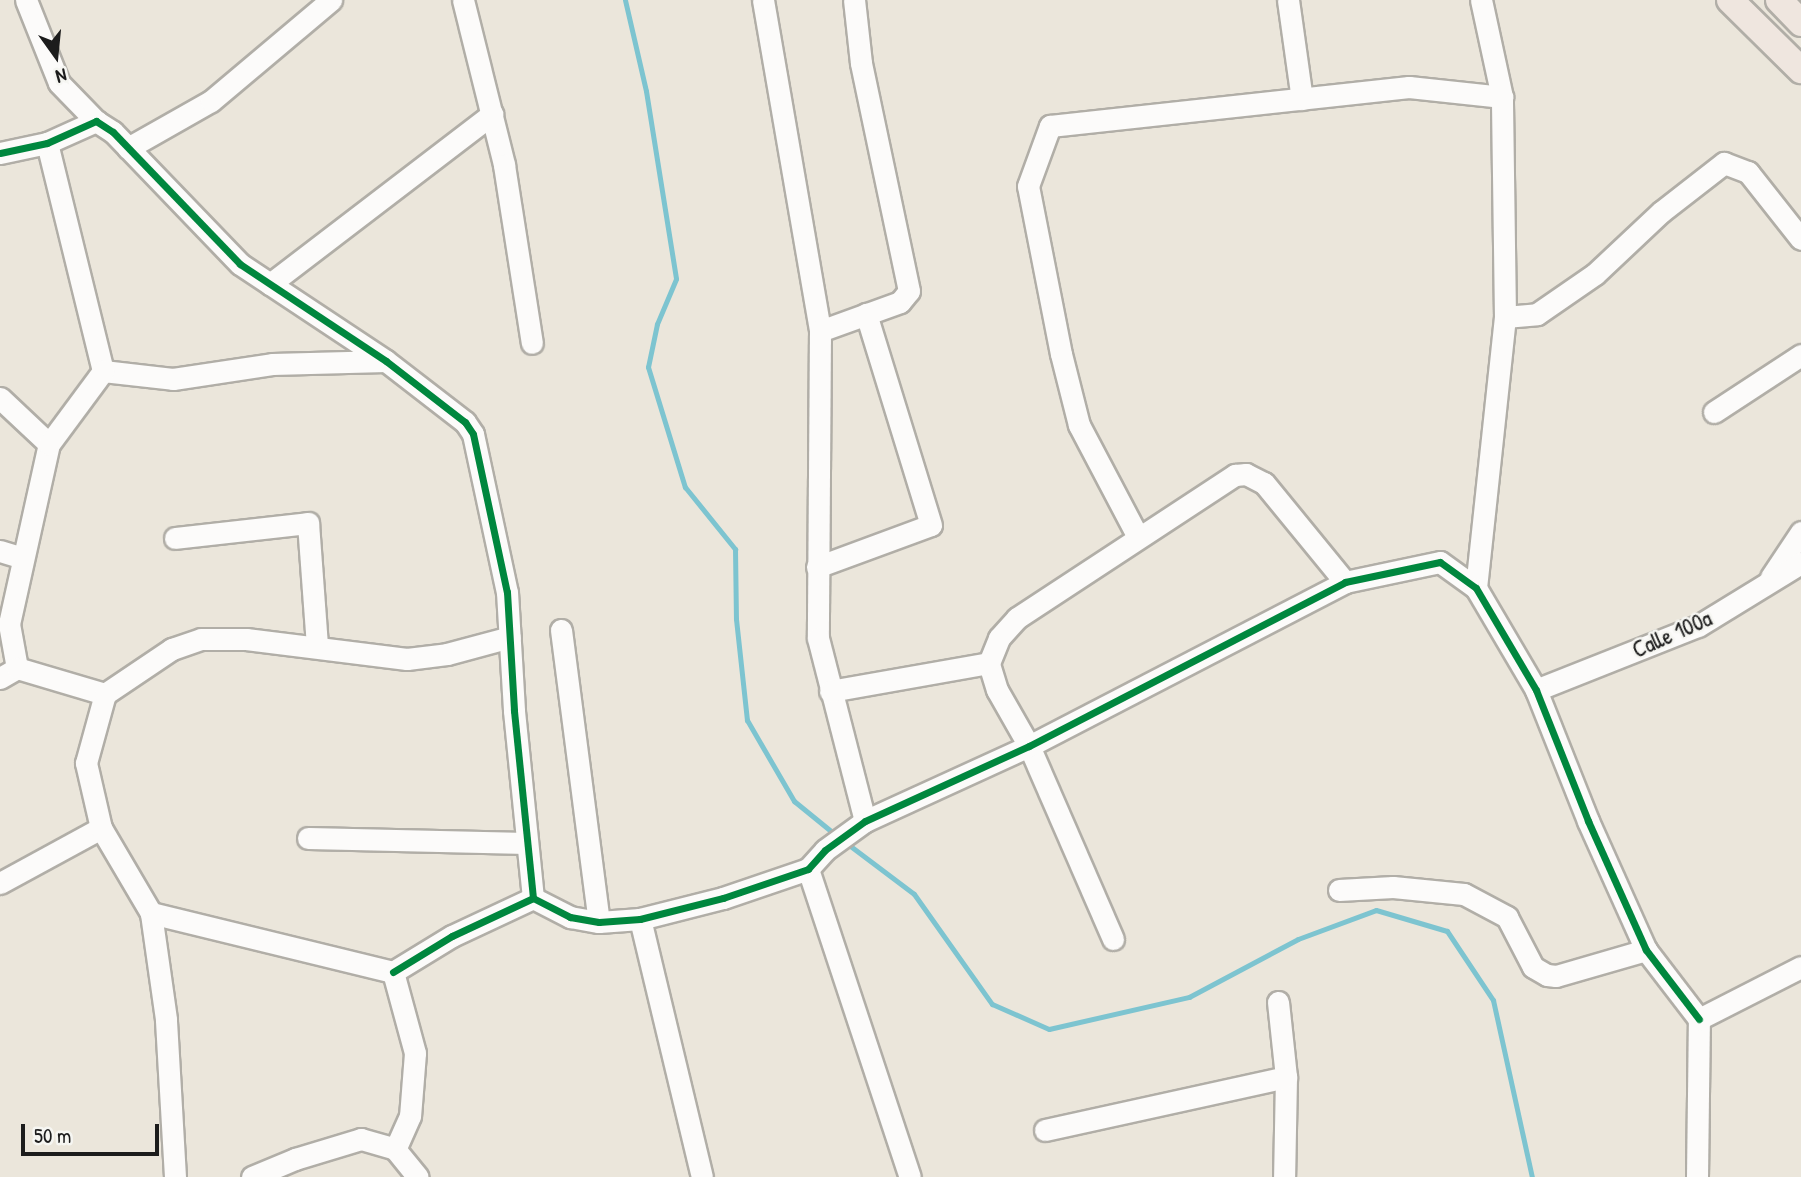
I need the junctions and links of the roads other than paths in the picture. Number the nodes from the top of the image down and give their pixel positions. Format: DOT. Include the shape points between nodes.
graph roads {
  1 [pos="26,0"];
  2 [pos="331,0"];
  3 [pos="463,0"];
  4 [pos="763,0"];
  5 [pos="853,0"];
  6 [pos="1288,0"];
  7 [pos="1481,0"];
  8 [pos="1730,0"];
  9 [pos="1779,0"];
  10 [pos="1801,23"];
  11 [pos="1801,70"];
  12 [pos="1502,97"];
  13 [pos="1302,99"];
  14 [pos="492,114"];
  15 [pos="112,134"];
  16 [pos="47,143"];
  17 [pos="0,153"];
  18 [pos="1801,239"];
  19 [pos="270,284"];
  20 [pos="866,314"];
  21 [pos="1505,317"];
  22 [pos="820,331"];
  23 [pos="532,343"];
  24 [pos="1801,355"];
  25 [pos="386,361"];
  26 [pos="103,371"];
  27 [pos="0,398"];
  28 [pos="1714,412"];
  29 [pos="49,444"];
  30 [pos="1801,532"];
  31 [pos="1138,537"];
  32 [pos="175,538"];
  33 [pos="0,551"];
  34 [pos="23,558"];
  35 [pos="1801,563"];
  36 [pos="817,567"];
  37 [pos="1345,582"];
  38 [pos="1766,585"];
  39 [pos="1476,588"];
  40 [pos="561,630"];
  41 [pos="510,637"];
  42 [pos="317,647"];
  43 [pos="989,663"];
  44 [pos="9,673"];
  45 [pos="1536,690"];
  46 [pos="830,691"];
  47 [pos="106,694"];
  48 [pos="1029,746"];
  49 [pos="860,825"];
  50 [pos="101,828"];
  51 [pos="308,838"];
  52 [pos="527,843"];
  53 [pos="808,869"];
  54 [pos="0,883"];
  55 [pos="1339,890"];
  56 [pos="533,898"];
  57 [pos="151,913"];
  58 [pos="640,919"];
  59 [pos="599,922"];
  60 [pos="1112,939"];
  61 [pos="1646,950"];
  62 [pos="1801,967"];
  63 [pos="393,972"];
  64 [pos="1278,1002"];
  65 [pos="1699,1019"];
  66 [pos="1286,1077"];
  67 [pos="1045,1130"];
  68 [pos="395,1149"];
  69 [pos="700,1175"];
  70 [pos="175,1177"];
  71 [pos="252,1177"];
  72 [pos="418,1177"];
  73 [pos="910,1177"];
  74 [pos="1284,1177"];
  75 [pos="1697,1177"];
  1 -- 15 [label="street" via="59,83"];
  2 -- 15 [label="street" via="211,101"];
  3 -- 14 [label="street"];
  4 -- 22 [label="street"];
  5 -- 20 [label="street" via="861,63 909,292 900,302"];
  6 -- 13 [label="street"];
  7 -- 12 [label="street"];
  8 -- 11 [label="main road"];
  9 -- 10 [label="main road"];
  12 -- 13 [label="street" via="1409,88"];
  12 -- 21 [label="street"];
  13 -- 31 [label="street" via="1050,127 1028,186 1079,425"];
  14 -- 19 [label="street"];
  14 -- 23 [label="street"];
  15 -- 16 [label="street"];
  15 -- 19 [label="street" via="240,264"];
  16 -- 17 [label="street"];
  16 -- 26 [label="street"];
  18 -- 21 [label="street" via="1748,172 1724,163 1661,212 1595,274 1536,314"];
  19 -- 25 [label="street"];
  20 -- 22 [label="street"];
  20 -- 36 [label="street" via="931,525"];
  21 -- 39 [label="street"];
  22 -- 36 [label="street"];
  24 -- 28 [label="street"];
  25 -- 26 [label="street" via="272,364 173,379"];
  25 -- 41 [label="street" via="451,409 473,434 507,592"];
  26 -- 29 [label="street"];
  27 -- 29 [label="street"];
  29 -- 34 [label="street"];
  30 -- 38 [label="street"];
  31 -- 37 [label="street" via="1235,475 1246,474 1264,483"];
  31 -- 43 [label="street" via="1017,618 999,638"];
  32 -- 42 [label="street" via="308,523"];
  33 -- 34 [label="street"];
  34 -- 44 [label="street" via="9,624"];
  35 -- 38 [label="street, Calle 100a"];
  36 -- 46 [label="street" via="818,638"];
  37 -- 39 [label="street" via="1440,562"];
  37 -- 48 [label="street"];
  38 -- 45 [label="street, Calle 100a" via="1698,626"];
  39 -- 45 [label="street"];
  40 -- 59 [label="street"];
  41 -- 42 [label="street" via="407,659"];
  41 -- 52 [label="street"];
  42 -- 47 [label="street" via="218,638 183,643"];
  43 -- 46 [label="street"];
  43 -- 48 [label="street" via="997,690"];
  44 -- 47 [label="street"];
  45 -- 61 [label="street"];
  46 -- 49 [label="street"];
  47 -- 50 [label="street" via="86,763"];
  48 -- 49 [label="street"];
  48 -- 60 [label="street"];
  49 -- 53 [label="street" via="825,850"];
  50 -- 54 [label="street"];
  50 -- 57 [label="street"];
  51 -- 52 [label="street"];
  52 -- 56 [label="street"];
  53 -- 58 [label="street" via="723,898"];
  53 -- 73 [label="street"];
  55 -- 61 [label="street" via="1393,887 1464,894 1507,917 1533,967 1547,975"];
  56 -- 59 [label="street" via="570,917"];
  56 -- 63 [label="street" via="462,931"];
  57 -- 63 [label="street"];
  57 -- 70 [label="street" via="166,1019"];
  58 -- 59 [label="street"];
  58 -- 69 [label="street"];
  61 -- 65 [label="street"];
  62 -- 65 [label="street"];
  63 -- 68 [label="street" via="415,1054 410,1116"];
  64 -- 66 [label="street"];
  65 -- 75 [label="street"];
  66 -- 67 [label="street"];
  66 -- 74 [label="street"];
  68 -- 71 [label="street" via="361,1139"];
  68 -- 72 [label="street"];
}
